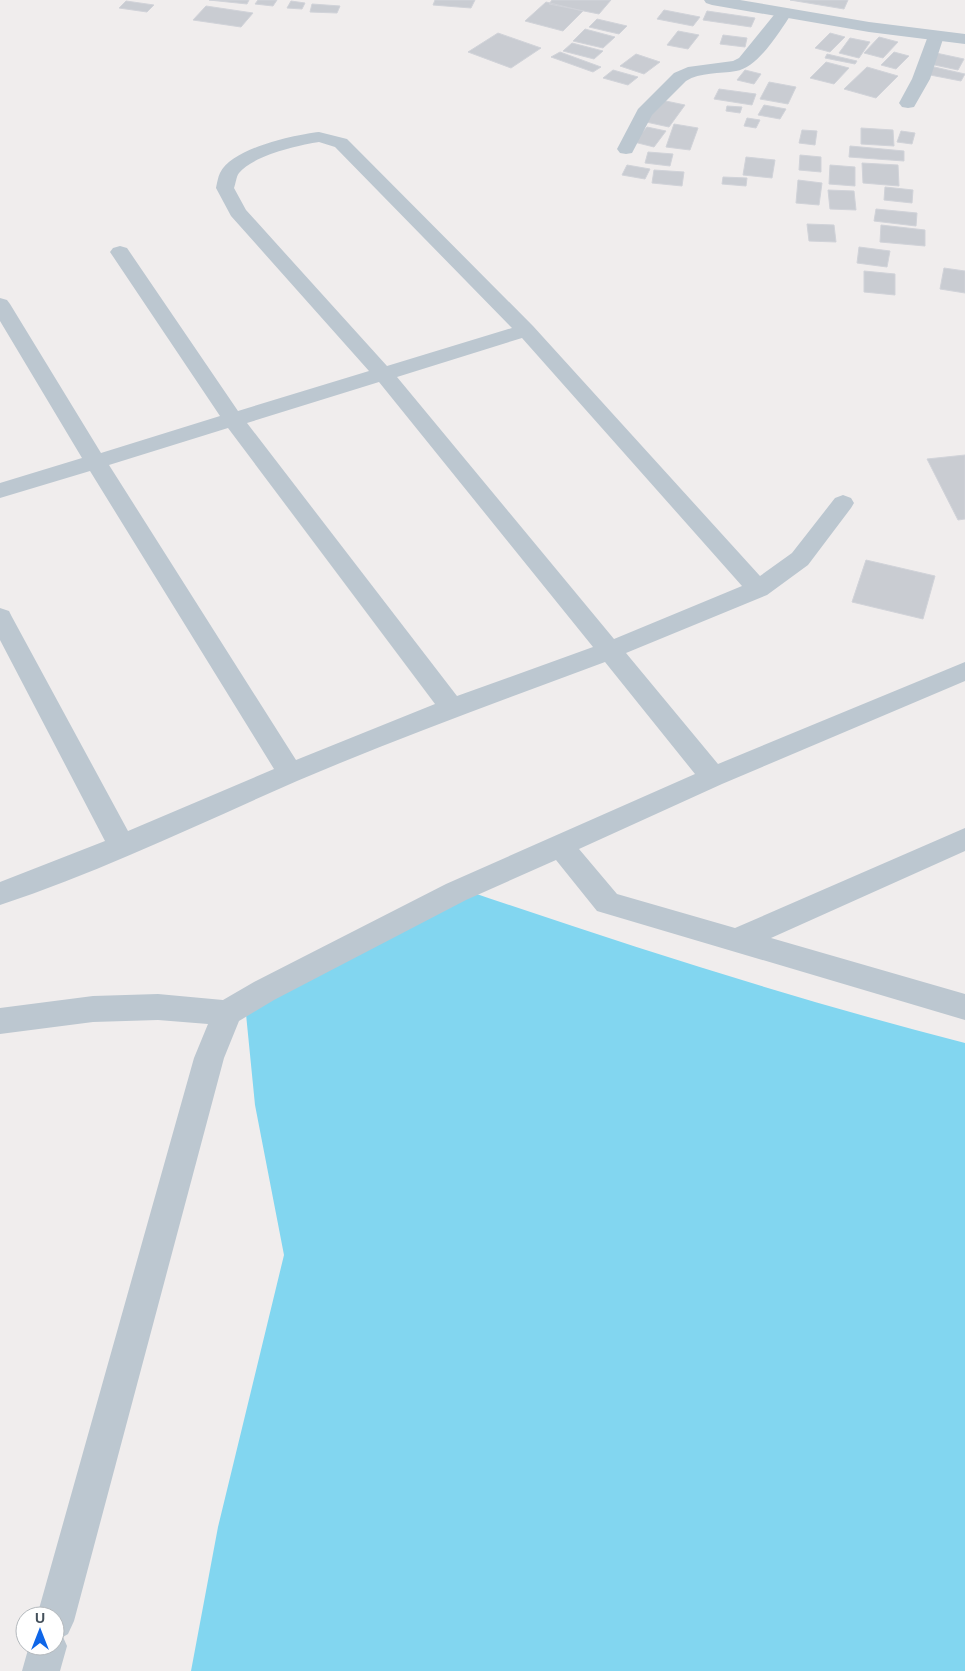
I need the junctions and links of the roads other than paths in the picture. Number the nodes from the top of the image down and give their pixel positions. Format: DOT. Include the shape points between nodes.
graph roads {
  1 [pos="712,0"];
  2 [pos="784,13"];
  3 [pos="936,36"];
  4 [pos="965,40"];
  5 [pos="908,102"];
  6 [pos="626,149"];
  7 [pos="120,252"];
  8 [pos="0,304"];
  9 [pos="526,330"];
  10 [pos="384,375"];
  11 [pos="233,420"];
  12 [pos="96,463"];
  13 [pos="0,491"];
  14 [pos="843,503"];
  15 [pos="758,589"];
  16 [pos="0,617"];
  17 [pos="608,651"];
  18 [pos="965,671"];
  19 [pos="452,708"];
  20 [pos="290,773"];
  21 [pos="713,777"];
  22 [pos="965,839"];
  23 [pos="560,845"];
  24 [pos="122,846"];
  25 [pos="0,894"];
  26 [pos="736,941"];
  27 [pos="965,1008"];
  28 [pos="227,1013"];
  29 [pos="0,1021"];
  30 [pos="59,1606"];
  31 [pos="45,1656"];
  32 [pos="41,1671"];
  1 -- 2 [label="street"];
  2 -- 3 [label="street"];
  2 -- 6 [label="street" via="745,62 737,66 688,72 680,77 644,113"];
  3 -- 4 [label="street"];
  3 -- 5 [label="street" via="921,79"];
  7 -- 11 [label="street"];
  8 -- 12 [label="street"];
  9 -- 10 [label="street"];
  9 -- 10 [label="street" via="341,143 319,137 291,141 241,161 229,173 225,188 238,212"];
  9 -- 15 [label="street"];
  10 -- 11 [label="street"];
  10 -- 17 [label="street"];
  11 -- 12 [label="street"];
  11 -- 19 [label="street"];
  12 -- 13 [label="street"];
  12 -- 20 [label="street"];
  14 -- 15 [label="street" via="800,559"];
  15 -- 17 [label="street"];
  16 -- 24 [label="street"];
  17 -- 19 [label="street"];
  17 -- 21 [label="street"];
  18 -- 21 [label="street"];
  19 -- 20 [label="street"];
  20 -- 24 [label="street"];
  21 -- 23 [label="street"];
  22 -- 26 [label="street"];
  23 -- 26 [label="street" via="607,903"];
  23 -- 28 [label="street" via="456,892"];
  24 -- 25 [label="street"];
  26 -- 27 [label="street"];
  28 -- 29 [label="street" via="158,1007 93,1009"];
  28 -- 30 [label="street" via="209,1058"];
  31 -- 32 [label="street"];
}
